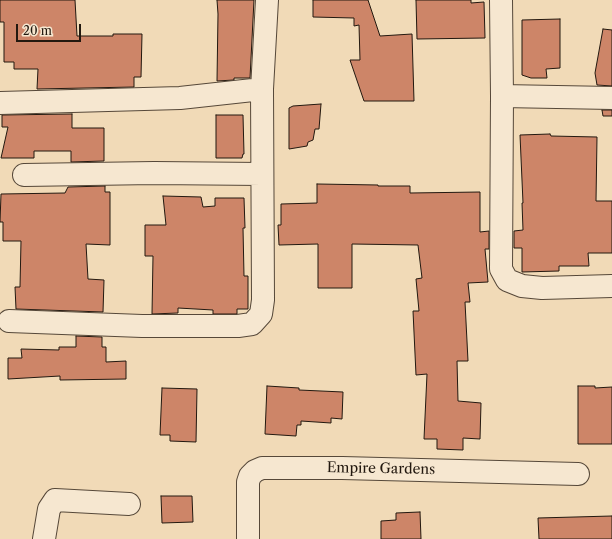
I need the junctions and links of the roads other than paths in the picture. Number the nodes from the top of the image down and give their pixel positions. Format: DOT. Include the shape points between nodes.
graph roads {
  1 [pos="267,0"];
  2 [pos="501,0"];
  3 [pos="262,89"];
  4 [pos="502,96"];
  5 [pos="612,98"];
  6 [pos="0,103"];
  7 [pos="262,174"];
  8 [pos="24,175"];
  9 [pos="612,286"];
  10 [pos="9,321"];
  11 [pos="578,474"];
  12 [pos="129,504"];
  13 [pos="44,539"];
  14 [pos="248,539"];
  1 -- 3 [label="street"];
  2 -- 4 [label="street"];
  3 -- 6 [label="street" via="180,98"];
  3 -- 7 [label="street"];
  4 -- 5 [label="street"];
  4 -- 9 [label="street" via="501,269 507,280 522,286 542,288"];
  7 -- 8 [label="street"];
  7 -- 10 [label="street" via="263,300 261,314 252,324 142,326"];
  11 -- 14 [label="street, Empire Gardens" via="262,468 250,476 248,482"];
  12 -- 13 [label="street" via="55,500 49,509"];
}
